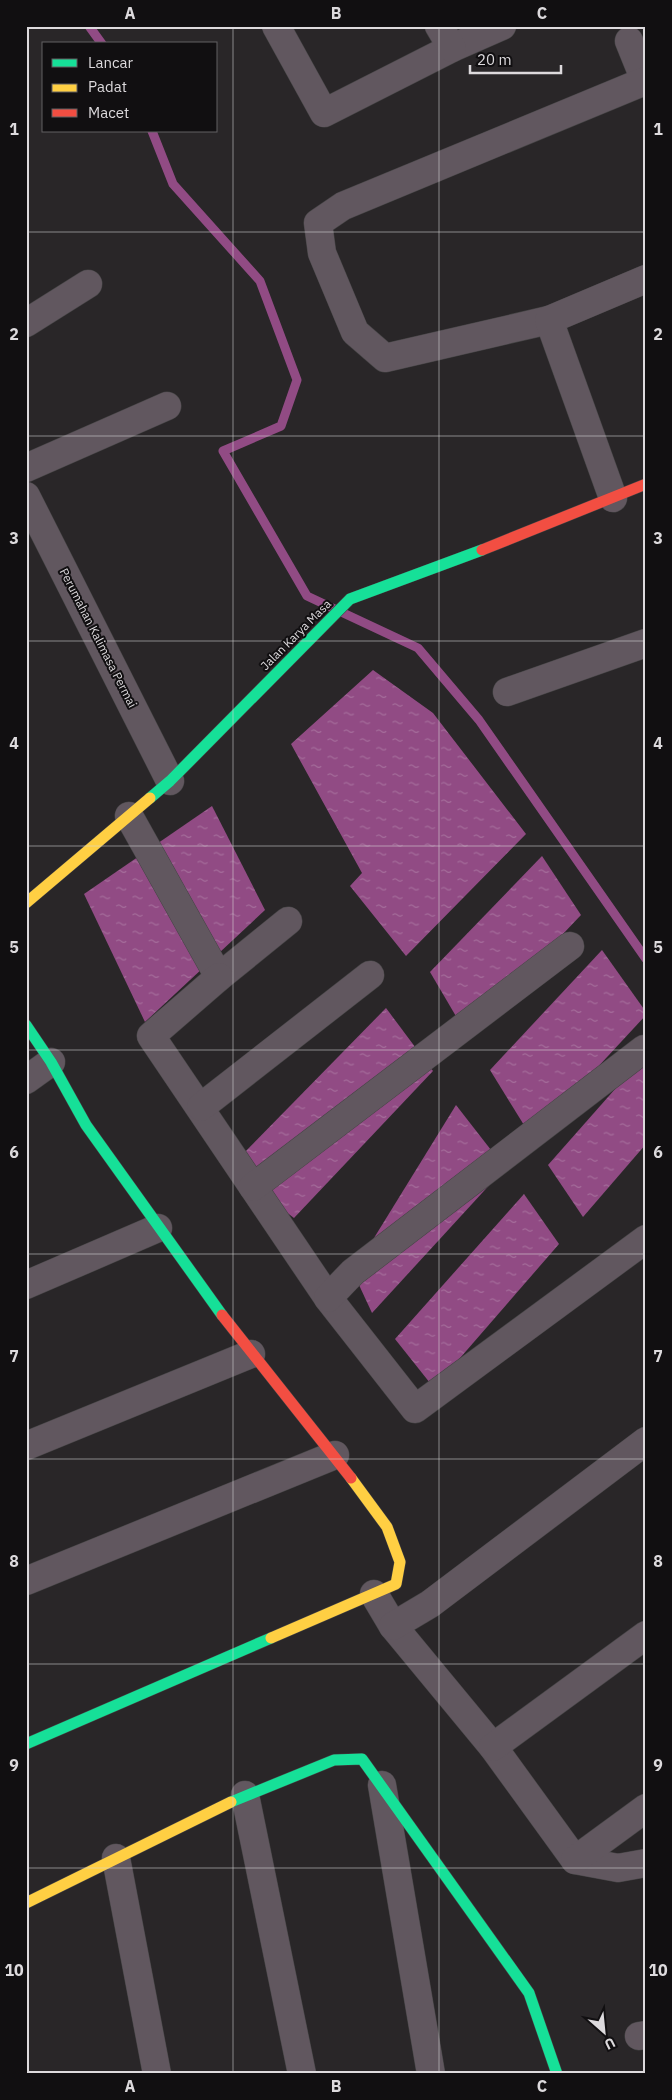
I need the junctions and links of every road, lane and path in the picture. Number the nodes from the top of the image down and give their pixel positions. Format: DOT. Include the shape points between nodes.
graph roads {
  1 [pos="276,26"];
  2 [pos="502,26"];
  3 [pos="445,37"];
  4 [pos="628,41"];
  5 [pos="645,82"];
  6 [pos="646,279"];
  7 [pos="88,284"];
  8 [pos="549,320"];
  9 [pos="26,323"];
  10 [pos="167,406"];
  11 [pos="26,468"];
  12 [pos="646,484"];
  13 [pos="26,496"];
  14 [pos="613,498"];
  15 [pos="646,643"];
  16 [pos="507,692"];
  17 [pos="170,781"];
  18 [pos="129,816"];
  19 [pos="26,903"];
  20 [pos="288,921"];
  21 [pos="570,946"];
  22 [pos="370,975"];
  23 [pos="220,977"];
  24 [pos="26,1024"];
  25 [pos="644,1049"];
  26 [pos="52,1062"];
  27 [pos="26,1080"];
  28 [pos="201,1107"];
  29 [pos="253,1187"];
  30 [pos="158,1228"];
  31 [pos="646,1239"];
  32 [pos="26,1284"];
  33 [pos="328,1298"];
  34 [pos="250,1354"];
  35 [pos="646,1441"];
  36 [pos="26,1446"];
  37 [pos="335,1454"];
  38 [pos="26,1581"];
  39 [pos="374,1594"];
  40 [pos="393,1626"];
  41 [pos="646,1635"];
  42 [pos="26,1744"];
  43 [pos="493,1746"];
  44 [pos="382,1785"];
  45 [pos="245,1796"];
  46 [pos="646,1808"];
  47 [pos="116,1858"];
  48 [pos="575,1860"];
  49 [pos="646,1863"];
  50 [pos="26,1902"];
  51 [pos="555,2073"];
  52 [pos="157,2074"];
  53 [pos="302,2074"];
  54 [pos="431,2074"];
  1 -- 3 [label="street" via="324,113"];
  2 -- 3 [label="street"];
  4 -- 5 [label="street"];
  5 -- 8 [label="street" via="344,206 318,223 322,253 355,332 385,358"];
  6 -- 8 [label="street"];
  7 -- 9 [label="street"];
  8 -- 14 [label="street"];
  10 -- 11 [label="street"];
  12 -- 14 [label="street, Jalan Karya Masa"];
  13 -- 17 [label="street, Perumahan Kalimasa Permai"];
  14 -- 17 [label="street, Jalan Karya Masa" via="454,562 350,599"];
  15 -- 16 [label="street"];
  17 -- 18 [label="street, Jalan Karya Masa"];
  18 -- 19 [label="street, Jalan Karya Masa"];
  18 -- 23 [label="street"];
  20 -- 23 [label="street"];
  21 -- 29 [label="street"];
  22 -- 28 [label="street"];
  23 -- 28 [label="street" via="151,1036"];
  24 -- 26 [label="street"];
  25 -- 33 [label="street" via="353,1272"];
  26 -- 27 [label="street"];
  26 -- 30 [label="street" via="86,1125"];
  28 -- 29 [label="street"];
  29 -- 33 [label="street"];
  30 -- 32 [label="street"];
  30 -- 34 [label="street"];
  31 -- 33 [label="street" via="415,1409"];
  34 -- 36 [label="street"];
  34 -- 37 [label="street"];
  35 -- 40 [label="street" via="430,1604"];
  37 -- 38 [label="street"];
  37 -- 39 [label="street" via="387,1527 400,1562 396,1584"];
  39 -- 40 [label="street"];
  39 -- 42 [label="street"];
  40 -- 43 [label="street"];
  41 -- 43 [label="street"];
  43 -- 48 [label="street"];
  44 -- 45 [label="street" via="362,1759 334,1760"];
  44 -- 51 [label="street" via="529,1994"];
  44 -- 54 [label="street"];
  45 -- 47 [label="street"];
  45 -- 53 [label="street"];
  46 -- 48 [label="street"];
  47 -- 50 [label="street"];
  47 -- 52 [label="street"];
  48 -- 49 [label="street" via="618,1868"];
}
